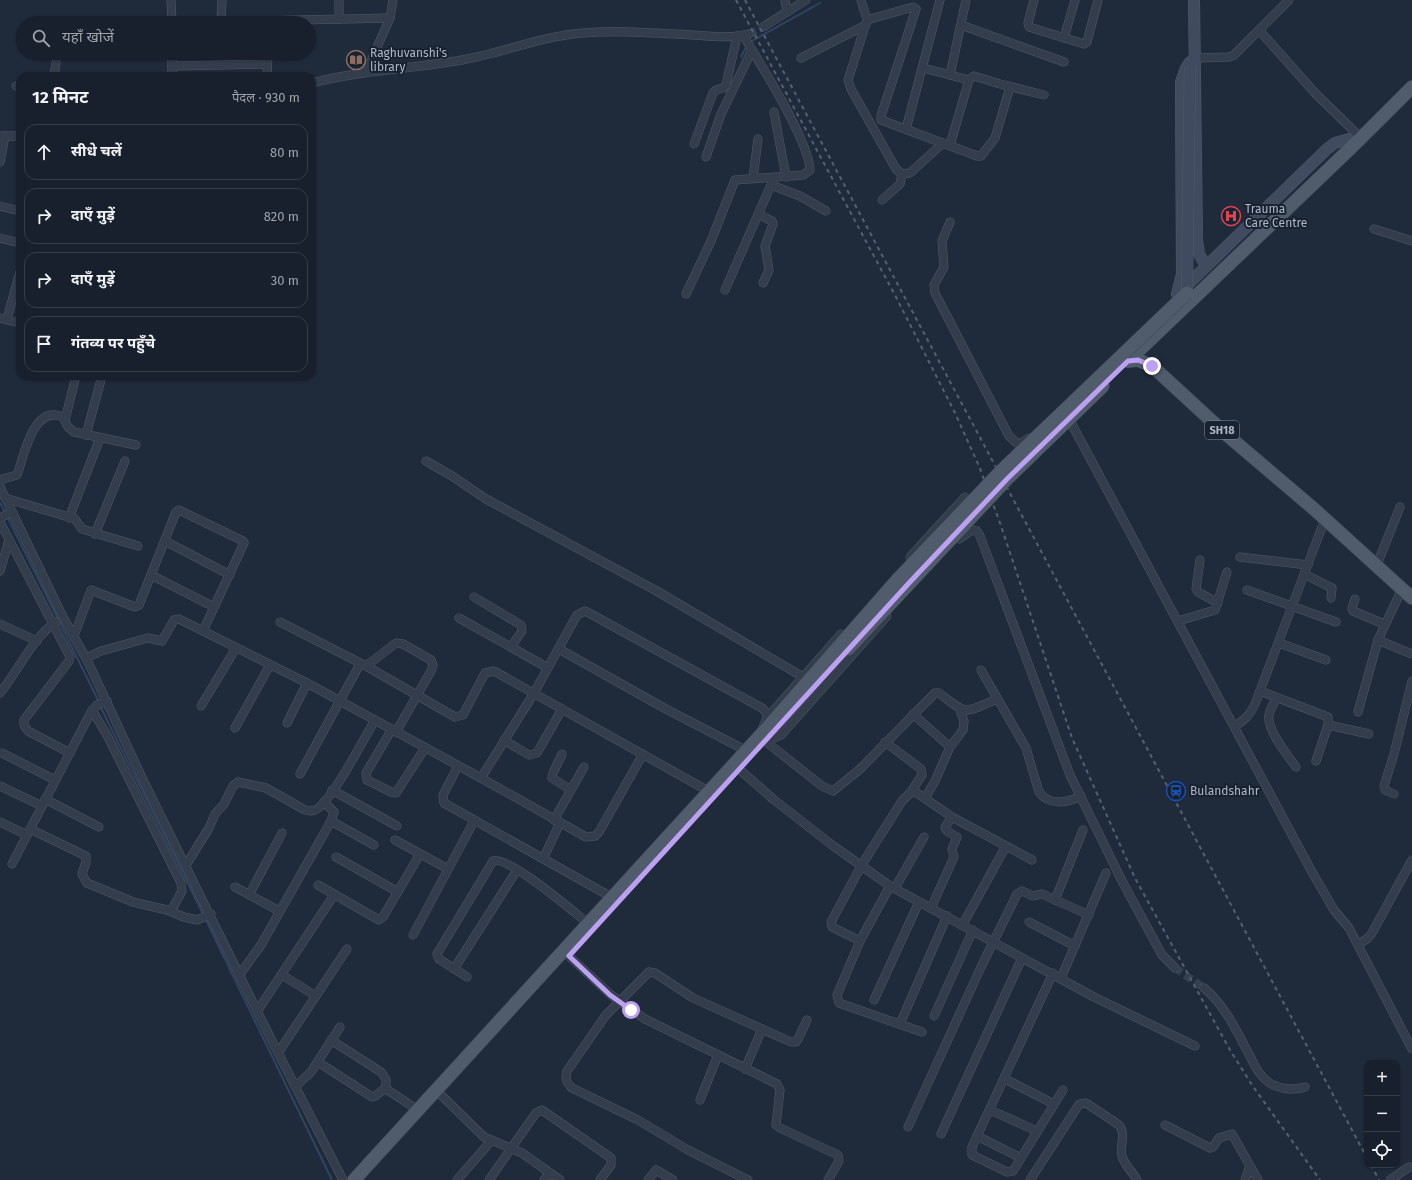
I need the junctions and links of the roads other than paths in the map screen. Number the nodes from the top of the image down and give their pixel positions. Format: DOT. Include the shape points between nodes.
graph roads {
  1 [pos="171,0"];
  2 [pos="222,0"];
  3 [pos="339,0"];
  4 [pos="393,0"];
  5 [pos="785,0"];
  6 [pos="806,0"];
  7 [pos="860,0"];
  8 [pos="940,0"];
  9 [pos="966,0"];
  10 [pos="1034,0"];
  11 [pos="1075,0"];
  12 [pos="1098,0"];
  13 [pos="1190,0"];
  14 [pos="1194,0"];
  15 [pos="1289,0"];
  16 [pos="787,12"];
  17 [pos="172,16"];
  18 [pos="221,16"];
  19 [pos="390,18"];
  20 [pos="339,19"];
  21 [pos="316,20"];
  22 [pos="866,22"];
  23 [pos="961,25"];
  24 [pos="1259,30"];
  25 [pos="751,32"];
  26 [pos="1064,38"];
  27 [pos="752,50"];
  28 [pos="800,58"];
  29 [pos="172,60"];
  30 [pos="268,60"];
  31 [pos="1064,62"];
  32 [pos="1192,62"];
  33 [pos="56,63"];
  34 [pos="268,64"];
  35 [pos="172,66"];
  36 [pos="923,68"];
  37 [pos="55,72"];
  38 [pos="172,72"];
  39 [pos="268,72"];
  40 [pos="366,72"];
  41 [pos="950,75"];
  42 [pos="1412,79"];
  43 [pos="969,80"];
  44 [pos="316,82"];
  45 [pos="1010,87"];
  46 [pos="1412,87"];
  47 [pos="1044,95"];
  48 [pos="774,112"];
  49 [pos="906,129"];
  50 [pos="2,136"];
  51 [pos="16,136"];
  52 [pos="1356,137"];
  53 [pos="758,139"];
  54 [pos="694,144"];
  55 [pos="946,144"];
  56 [pos="706,157"];
  57 [pos="0,162"];
  58 [pos="902,174"];
  59 [pos="786,177"];
  60 [pos="753,178"];
  61 [pos="773,181"];
  62 [pos="882,200"];
  63 [pos="0,206"];
  64 [pos="16,210"];
  65 [pos="826,211"];
  66 [pos="758,214"];
  67 [pos="950,222"];
  68 [pos="1374,228"];
  69 [pos="0,238"];
  70 [pos="1412,241"];
  71 [pos="16,242"];
  72 [pos="1206,266"];
  73 [pos="763,282"];
  74 [pos="16,283"];
  75 [pos="725,290"];
  76 [pos="1182,293"];
  77 [pos="686,294"];
  78 [pos="3,318"];
  79 [pos="16,322"];
  80 [pos="1128,361"];
  81 [pos="75,380"];
  82 [pos="101,380"];
  83 [pos="1070,419"];
  84 [pos="65,420"];
  85 [pos="86,435"];
  86 [pos="100,438"];
  87 [pos="136,445"];
  88 [pos="125,461"];
  89 [pos="426,461"];
  90 [pos="0,480"];
  91 [pos="0,487"];
  92 [pos="965,497"];
  93 [pos="5,498"];
  94 [pos="1400,507"];
  95 [pos="5,516"];
  96 [pos="70,518"];
  97 [pos="1325,519"];
  98 [pos="96,534"];
  99 [pos="9,540"];
  100 [pos="165,541"];
  101 [pos="138,546"];
  102 [pos="1240,557"];
  103 [pos="1200,560"];
  104 [pos="1308,566"];
  105 [pos="1376,567"];
  106 [pos="0,571"];
  107 [pos="1227,572"];
  108 [pos="1304,574"];
  109 [pos="151,575"];
  110 [pos="230,575"];
  111 [pos="1402,589"];
  112 [pos="1247,590"];
  113 [pos="474,597"];
  114 [pos="1331,598"];
  115 [pos="1412,598"];
  116 [pos="1355,599"];
  117 [pos="1218,603"];
  118 [pos="214,607"];
  119 [pos="1292,607"];
  120 [pos="459,618"];
  121 [pos="58,621"];
  122 [pos="1178,621"];
  123 [pos="280,622"];
  124 [pos="1336,622"];
  125 [pos="0,624"];
  126 [pos="1384,624"];
  127 [pos="203,631"];
  128 [pos="74,636"];
  129 [pos="1378,640"];
  130 [pos="37,641"];
  131 [pos="1279,642"];
  132 [pos="512,647"];
  133 [pos="236,648"];
  134 [pos="559,649"];
  135 [pos="1412,654"];
  136 [pos="86,658"];
  137 [pos="1326,660"];
  138 [pos="270,665"];
  139 [pos="363,665"];
  140 [pos="548,668"];
  141 [pos="980,670"];
  142 [pos="803,677"];
  143 [pos="1412,681"];
  144 [pos="307,683"];
  145 [pos="3,685"];
  146 [pos="1260,691"];
  147 [pos="0,693"];
  148 [pos="534,693"];
  149 [pos="418,696"];
  150 [pos="1277,698"];
  151 [pos="996,700"];
  152 [pos="340,701"];
  153 [pos="100,705"];
  154 [pos="201,706"];
  155 [pos="562,710"];
  156 [pos="960,710"];
  157 [pos="1358,712"];
  158 [pos="913,714"];
  159 [pos="375,720"];
  160 [pos="287,723"];
  161 [pos="1328,725"];
  162 [pos="1235,726"];
  163 [pos="235,728"];
  164 [pos="394,731"];
  165 [pos="768,731"];
  166 [pos="1370,734"];
  167 [pos="504,740"];
  168 [pos="885,742"];
  169 [pos="950,747"];
  170 [pos="425,748"];
  171 [pos="748,751"];
  172 [pos="70,752"];
  173 [pos="2,753"];
  174 [pos="562,754"];
  175 [pos="643,754"];
  176 [pos="1316,761"];
  177 [pos="458,766"];
  178 [pos="584,767"];
  179 [pos="1296,767"];
  180 [pos="740,770"];
  181 [pos="300,774"];
  182 [pos="481,778"];
  183 [pos="55,780"];
  184 [pos="0,786"];
  185 [pos="332,790"];
  186 [pos="571,790"];
  187 [pos="710,792"];
  188 [pos="911,792"];
  189 [pos="1394,794"];
  190 [pos="1081,796"];
  191 [pos="925,798"];
  192 [pos="324,802"];
  193 [pos="44,803"];
  194 [pos="952,817"];
  195 [pos="474,820"];
  196 [pos="331,821"];
  197 [pos="557,821"];
  198 [pos="0,822"];
  199 [pos="397,826"];
  200 [pos="99,827"];
  201 [pos="1083,830"];
  202 [pos="29,832"];
  203 [pos="282,833"];
  204 [pos="924,837"];
  205 [pos="395,840"];
  206 [pos="374,845"];
  207 [pos="1006,846"];
  208 [pos="420,854"];
  209 [pos="336,857"];
  210 [pos="543,859"];
  211 [pos="1032,860"];
  212 [pos="1412,860"];
  213 [pos="12,864"];
  214 [pos="186,864"];
  215 [pos="861,866"];
  216 [pos="448,869"];
  217 [pos="517,870"];
  218 [pos="1106,873"];
  219 [pos="318,886"];
  220 [pos="235,887"];
  221 [pos="892,887"];
  222 [pos="398,892"];
  223 [pos="249,895"];
  224 [pos="334,895"];
  225 [pos="613,898"];
  226 [pos="1055,900"];
  227 [pos="919,902"];
  228 [pos="931,908"];
  229 [pos="171,911"];
  230 [pos="279,911"];
  231 [pos="1089,915"];
  232 [pos="207,916"];
  233 [pos="947,916"];
  234 [pos="1029,922"];
  235 [pos="589,924"];
  236 [pos="963,924"];
  237 [pos="973,930"];
  238 [pos="412,935"];
  239 [pos="860,941"];
  240 [pos="994,941"];
  241 [pos="1358,945"];
  242 [pos="1075,946"];
  243 [pos="347,949"];
  244 [pos="569,956"];
  245 [pos="1022,958"];
  246 [pos="1175,968"];
  247 [pos="454,969"];
  248 [pos="1052,973"];
  249 [pos="240,974"];
  250 [pos="282,975"];
  251 [pos="467,977"];
  252 [pos="1061,978"];
  253 [pos="1204,988"];
  254 [pos="316,996"];
  255 [pos="874,1000"];
  256 [pos="618,1001"];
  257 [pos="258,1010"];
  258 [pos="934,1016"];
  259 [pos="807,1020"];
  260 [pos="900,1024"];
  261 [pos="340,1027"];
  262 [pos="762,1029"];
  263 [pos="922,1032"];
  264 [pos="331,1040"];
  265 [pos="1195,1046"];
  266 [pos="1412,1049"];
  267 [pos="278,1053"];
  268 [pos="718,1055"];
  269 [pos="318,1062"];
  270 [pos="745,1069"];
  271 [pos="1005,1079"];
  272 [pos="1305,1086"];
  273 [pos="295,1087"];
  274 [pos="386,1089"];
  275 [pos="1063,1090"];
  276 [pos="441,1095"];
  277 [pos="700,1100"];
  278 [pos="1054,1104"];
  279 [pos="418,1110"];
  280 [pos="990,1110"];
  281 [pos="1165,1125"];
  282 [pos="908,1127"];
  283 [pos="1038,1131"];
  284 [pos="941,1134"];
  285 [pos="977,1136"];
  286 [pos="491,1141"];
  287 [pos="511,1148"];
  288 [pos="1021,1158"];
  289 [pos="1250,1166"];
  290 [pos="1411,1168"];
  291 [pos="550,1172"];
  292 [pos="831,1179"];
  293 [pos="343,1180"];
  294 [pos="354,1180"];
  295 [pos="362,1180"];
  296 [pos="457,1180"];
  297 [pos="489,1180"];
  298 [pos="544,1180"];
  299 [pos="560,1180"];
  300 [pos="600,1180"];
  301 [pos="648,1180"];
  302 [pos="673,1180"];
  303 [pos="748,1180"];
  304 [pos="1030,1180"];
  305 [pos="1137,1180"];
  306 [pos="1245,1180"];
  307 [pos="1258,1180"];
  308 [pos="1390,1180"];
  1 -- 17 [label="street"];
  2 -- 18 [label="street"];
  3 -- 20 [label="street"];
  4 -- 19 [label="street"];
  5 -- 16 [label="street"];
  6 -- 16 [label="street"];
  7 -- 22 [label="street"];
  8 -- 36 [label="street"];
  9 -- 23 [label="street"];
  10 -- 26 [label="street" via="1029,26"];
  11 -- 26 [label="street"];
  12 -- 26 [label="street" via="1086,43"];
  13 -- 32 [label="street"];
  14 -- 32 [label="street"];
  15 -- 24 [label="street"];
  16 -- 25 [label="street"];
  19 -- 20 [label="street"];
  19 -- 40 [label="street"];
  20 -- 21 [label="street"];
  22 -- 28 [label="street"];
  22 -- 49 [label="street" via="913,7 916,9 880,118"];
  22 -- 58 [label="street" via="849,74 849,84 896,169"];
  23 -- 31 [label="street"];
  23 -- 41 [label="street"];
  24 -- 32 [label="street" via="1234,55"];
  24 -- 52 [label="street"];
  25 -- 27 [label="street"];
  25 -- 40 [label="street" via="582,33 536,41 458,61"];
  25 -- 54 [label="street" via="726,85 714,91"];
  27 -- 56 [label="street" via="721,114"];
  27 -- 59 [label="street" via="794,125 810,167 807,174"];
  29 -- 35 [label="street"];
  30 -- 34 [label="street"];
  32 -- 72 [label="street" via="1197,240"];
  32 -- 76 [label="street, bridge"];
  33 -- 37 [label="street"];
  34 -- 35 [label="street"];
  34 -- 39 [label="street"];
  35 -- 38 [label="street"];
  36 -- 41 [label="street"];
  36 -- 49 [label="street"];
  40 -- 44 [label="street"];
  41 -- 43 [label="street"];
  42 -- 52 [label="main road"];
  43 -- 45 [label="street" via="974,76"];
  43 -- 55 [label="street"];
  45 -- 47 [label="street"];
  45 -- 55 [label="street" via="995,138 983,155 977,156"];
  46 -- 52 [label="main road"];
  48 -- 59 [label="street"];
  49 -- 55 [label="street"];
  50 -- 51 [label="street"];
  50 -- 57 [label="street"];
  52 -- 72 [label="street" via="1335,143 1327,149"];
  52 -- 76 [label="main road"];
  52 -- 80 [label="main road"];
  53 -- 60 [label="street"];
  55 -- 58 [label="street" via="910,173"];
  58 -- 62 [label="street" via="900,184"];
  59 -- 61 [label="street"];
  60 -- 61 [label="street"];
  60 -- 77 [label="street" via="735,180 711,241"];
  61 -- 65 [label="street"];
  61 -- 66 [label="street"];
  63 -- 64 [label="street"];
  66 -- 73 [label="street" via="773,224 764,246 769,270"];
  66 -- 75 [label="street"];
  67 -- 76 [label="street" via="942,241 944,267 934,288 1009,436 1017,443 1026,441"];
  68 -- 70 [label="street"];
  69 -- 71 [label="street"];
  72 -- 76 [label="street"];
  74 -- 78 [label="street"];
  76 -- 165 [label="main road, bridge" via="1002,470 897,580"];
  78 -- 79 [label="street"];
  80 -- 83 [label="main road, bridge"];
  80 -- 97 [label="main road, SH18" via="1138,360 1152,366"];
  81 -- 84 [label="street"];
  82 -- 85 [label="street"];
  83 -- 122 [label="street"];
  83 -- 165 [label="main road, bridge" via="1002,485"];
  84 -- 85 [label="street" via="70,430"];
  84 -- 90 [label="street" via="59,416 39,422 32,431 17,475"];
  85 -- 86 [label="street"];
  86 -- 87 [label="street"];
  86 -- 96 [label="street"];
  88 -- 98 [label="street"];
  89 -- 142 [label="street" via="486,500 655,590"];
  91 -- 93 [label="street"];
  92 -- 142 [label="street"];
  93 -- 95 [label="street"];
  93 -- 96 [label="street"];
  94 -- 105 [label="street"];
  95 -- 99 [label="street"];
  95 -- 121 [label="street"];
  96 -- 98 [label="street" via="76,521 80,528"];
  97 -- 104 [label="street"];
  97 -- 105 [label="main road, SH18"];
  98 -- 101 [label="street"];
  99 -- 106 [label="street"];
  99 -- 121 [label="street"];
  100 -- 109 [label="street"];
  100 -- 110 [label="street"];
  100 -- 110 [label="street" via="179,510 243,541 244,545"];
  102 -- 104 [label="street"];
  103 -- 117 [label="street" via="1196,589"];
  104 -- 108 [label="street"];
  105 -- 111 [label="main road, SH18"];
  107 -- 117 [label="street"];
  108 -- 114 [label="street" via="1332,588"];
  108 -- 119 [label="street"];
  109 -- 118 [label="street"];
  109 -- 128 [label="street" via="137,607 91,590"];
  110 -- 118 [label="street"];
  111 -- 115 [label="main road, SH18"];
  111 -- 126 [label="street"];
  112 -- 119 [label="street"];
  113 -- 132 [label="street" via="521,626 522,630"];
  116 -- 126 [label="street" via="1353,611"];
  117 -- 122 [label="street" via="1215,610"];
  118 -- 127 [label="street"];
  119 -- 124 [label="street"];
  119 -- 131 [label="street"];
  120 -- 132 [label="street"];
  121 -- 128 [label="street"];
  121 -- 130 [label="street"];
  121 -- 172 [label="street" via="70,659 24,720 24,725 28,731"];
  122 -- 162 [label="street"];
  123 -- 139 [label="street"];
  125 -- 130 [label="street"];
  126 -- 129 [label="street"];
  127 -- 133 [label="street"];
  127 -- 136 [label="street" via="175,619 162,641 148,638 114,646"];
  128 -- 136 [label="street"];
  129 -- 135 [label="street"];
  129 -- 157 [label="street"];
  130 -- 145 [label="street"];
  131 -- 137 [label="street"];
  131 -- 146 [label="street"];
  132 -- 140 [label="street"];
  133 -- 138 [label="street"];
  133 -- 154 [label="street"];
  134 -- 140 [label="street"];
  134 -- 165 [label="street" via="577,615 589,613 765,710"];
  134 -- 171 [label="street" via="664,708"];
  136 -- 153 [label="street"];
  138 -- 144 [label="street"];
  138 -- 163 [label="street"];
  139 -- 149 [label="street"];
  139 -- 149 [label="street" via="396,643 427,657 433,665 432,671"];
  139 -- 152 [label="street"];
  140 -- 148 [label="street"];
  141 -- 151 [label="street"];
  142 -- 165 [label="street"];
  143 -- 189 [label="street" via="1384,786 1385,790"];
  144 -- 152 [label="street"];
  144 -- 160 [label="street"];
  145 -- 147 [label="street"];
  146 -- 150 [label="street"];
  146 -- 162 [label="street" via="1251,713"];
  148 -- 149 [label="street" via="491,670 485,673 463,715 459,717"];
  148 -- 155 [label="street"];
  148 -- 167 [label="street"];
  149 -- 164 [label="street"];
  150 -- 161 [label="street" via="1326,716 1329,720"];
  150 -- 179 [label="street" via="1269,712 1269,722"];
  151 -- 156 [label="street" via="967,711"];
  151 -- 190 [label="street" via="1026,748 1042,797 1062,803"];
  152 -- 159 [label="street"];
  152 -- 181 [label="street"];
  153 -- 172 [label="street"];
  153 -- 214 [label="street" via="144,782"];
  153 -- 229 [label="street" via="102,726 181,883 182,891"];
  155 -- 167 [label="street" via="534,755"];
  155 -- 175 [label="street"];
  156 -- 158 [label="street" via="937,692"];
  156 -- 169 [label="street" via="964,730"];
  158 -- 168 [label="street"];
  158 -- 169 [label="street"];
  159 -- 164 [label="street"];
  159 -- 185 [label="street"];
  161 -- 166 [label="street"];
  161 -- 176 [label="street"];
  162 -- 241 [label="street" via="1312,872"];
  164 -- 170 [label="street"];
  164 -- 170 [label="street" via="366,773 367,780 396,793"];
  165 -- 168 [label="street" via="822,786 834,791 859,770"];
  165 -- 171 [label="main road"];
  165 -- 180 [label="main road"];
  165 -- 190 [label="street" via="773,738 781,735 942,554 966,532 972,530 980,536 1045,710"];
  167 -- 182 [label="street"];
  168 -- 188 [label="street" via="921,769 922,775"];
  169 -- 191 [label="street" via="936,781"];
  170 -- 177 [label="street"];
  171 -- 187 [label="main road"];
  172 -- 183 [label="street"];
  173 -- 183 [label="street"];
  174 -- 186 [label="street" via="552,778"];
  175 -- 187 [label="street"];
  175 -- 197 [label="street" via="595,836 586,837"];
  177 -- 182 [label="street"];
  177 -- 195 [label="street" via="442,799 447,806"];
  178 -- 186 [label="street"];
  180 -- 215 [label="street" via="773,799"];
  180 -- 244 [label="main road"];
  182 -- 197 [label="street"];
  183 -- 193 [label="street"];
  184 -- 193 [label="street"];
  185 -- 192 [label="street"];
  185 -- 199 [label="street"];
  186 -- 197 [label="street"];
  187 -- 225 [label="main road"];
  188 -- 191 [label="street"];
  188 -- 215 [label="street" via="902,801"];
  190 -- 246 [label="street" via="1158,948"];
  191 -- 194 [label="street"];
  192 -- 196 [label="street" via="334,812"];
  192 -- 214 [label="street" via="317,809 305,810 266,788 238,782 215,814"];
  193 -- 200 [label="street"];
  193 -- 202 [label="street"];
  194 -- 207 [label="street"];
  194 -- 228 [label="street" via="945,828 957,837 952,849 954,857"];
  195 -- 210 [label="street"];
  195 -- 216 [label="street"];
  196 -- 206 [label="street"];
  196 -- 230 [label="street"];
  197 -- 210 [label="street"];
  198 -- 202 [label="street"];
  201 -- 226 [label="street"];
  202 -- 213 [label="street"];
  202 -- 229 [label="street" via="86,856 82,874 87,883 133,902"];
  203 -- 223 [label="street"];
  204 -- 221 [label="street"];
  205 -- 208 [label="street"];
  207 -- 211 [label="street"];
  207 -- 236 [label="street"];
  208 -- 216 [label="street"];
  208 -- 222 [label="street"];
  209 -- 222 [label="street"];
  210 -- 225 [label="street"];
  212 -- 241 [label="street" via="1372,933"];
  214 -- 232 [label="street"];
  215 -- 221 [label="street"];
  215 -- 239 [label="street" via="831,925 832,928"];
  216 -- 238 [label="street"];
  217 -- 235 [label="street"];
  217 -- 247 [label="street"];
  217 -- 247 [label="street" via="500,860 491,863 438,950 439,959"];
  218 -- 231 [label="street"];
  219 -- 224 [label="street"];
  220 -- 223 [label="street"];
  221 -- 227 [label="street"];
  221 -- 239 [label="street"];
  222 -- 224 [label="street" via="379,920"];
  223 -- 230 [label="street"];
  224 -- 250 [label="street"];
  225 -- 235 [label="main road"];
  226 -- 231 [label="street"];
  226 -- 240 [label="street" via="1042,894 1032,896 1019,892"];
  227 -- 228 [label="street"];
  227 -- 255 [label="street"];
  228 -- 233 [label="street"];
  229 -- 232 [label="street" via="184,917"];
  230 -- 249 [label="street" via="257,951"];
  231 -- 242 [label="street"];
  232 -- 249 [label="street"];
  233 -- 236 [label="street"];
  233 -- 260 [label="street"];
  234 -- 242 [label="street"];
  235 -- 279 [label="main road"];
  236 -- 237 [label="street"];
  237 -- 240 [label="street"];
  237 -- 258 [label="street"];
  239 -- 260 [label="street" via="837,1000 839,1003"];
  240 -- 245 [label="street"];
  240 -- 282 [label="street"];
  241 -- 266 [label="street"];
  242 -- 252 [label="street"];
  243 -- 254 [label="street"];
  244 -- 256 [label="street"];
  244 -- 276 [label="main road"];
  245 -- 248 [label="street"];
  245 -- 284 [label="street"];
  247 -- 251 [label="street"];
  248 -- 252 [label="street"];
  248 -- 271 [label="street"];
  249 -- 257 [label="street"];
  250 -- 254 [label="street"];
  250 -- 257 [label="street"];
  252 -- 265 [label="street" via="1094,997"];
  253 -- 272 [label="street" via="1225,1011 1266,1081 1294,1090"];
  254 -- 267 [label="street"];
  256 -- 262 [label="street" via="646,973 652,971 693,998"];
  256 -- 268 [label="street" via="645,1019"];
  256 -- 303 [label="street" via="567,1071 567,1083 572,1088 638,1120 688,1150"];
  257 -- 267 [label="street"];
  259 -- 262 [label="street" via="794,1043"];
  260 -- 263 [label="street"];
  261 -- 264 [label="street"];
  262 -- 270 [label="street"];
  264 -- 269 [label="street"];
  264 -- 274 [label="street" via="381,1072 386,1079"];
  267 -- 273 [label="street"];
  268 -- 270 [label="street"];
  268 -- 277 [label="street"];
  269 -- 273 [label="street"];
  269 -- 274 [label="street" via="372,1097"];
  270 -- 292 [label="street" via="779,1087 776,1125 838,1155 839,1161"];
  271 -- 278 [label="street"];
  271 -- 280 [label="street"];
  273 -- 293 [label="street"];
  274 -- 279 [label="street"];
  275 -- 278 [label="street"];
  276 -- 286 [label="street"];
  276 -- 295 [label="main road"];
  278 -- 283 [label="street"];
  279 -- 294 [label="main road"];
  280 -- 283 [label="street"];
  280 -- 285 [label="street"];
  281 -- 289 [label="street" via="1210,1148 1219,1138 1232,1134"];
  283 -- 288 [label="street"];
  285 -- 288 [label="street"];
  285 -- 288 [label="street" via="971,1151 974,1156 1010,1173"];
  286 -- 287 [label="street"];
  286 -- 296 [label="street"];
  287 -- 291 [label="street"];
  287 -- 297 [label="street"];
  287 -- 300 [label="street" via="536,1113 545,1111 611,1158 611,1165"];
  289 -- 306 [label="street"];
  289 -- 307 [label="street"];
  290 -- 308 [label="street"];
  291 -- 298 [label="street"];
  291 -- 299 [label="street"];
  301 -- 302 [label="street" via="656,1170"];
  304 -- 305 [label="street" via="1078,1106 1086,1103 1123,1130 1122,1158"];
}
